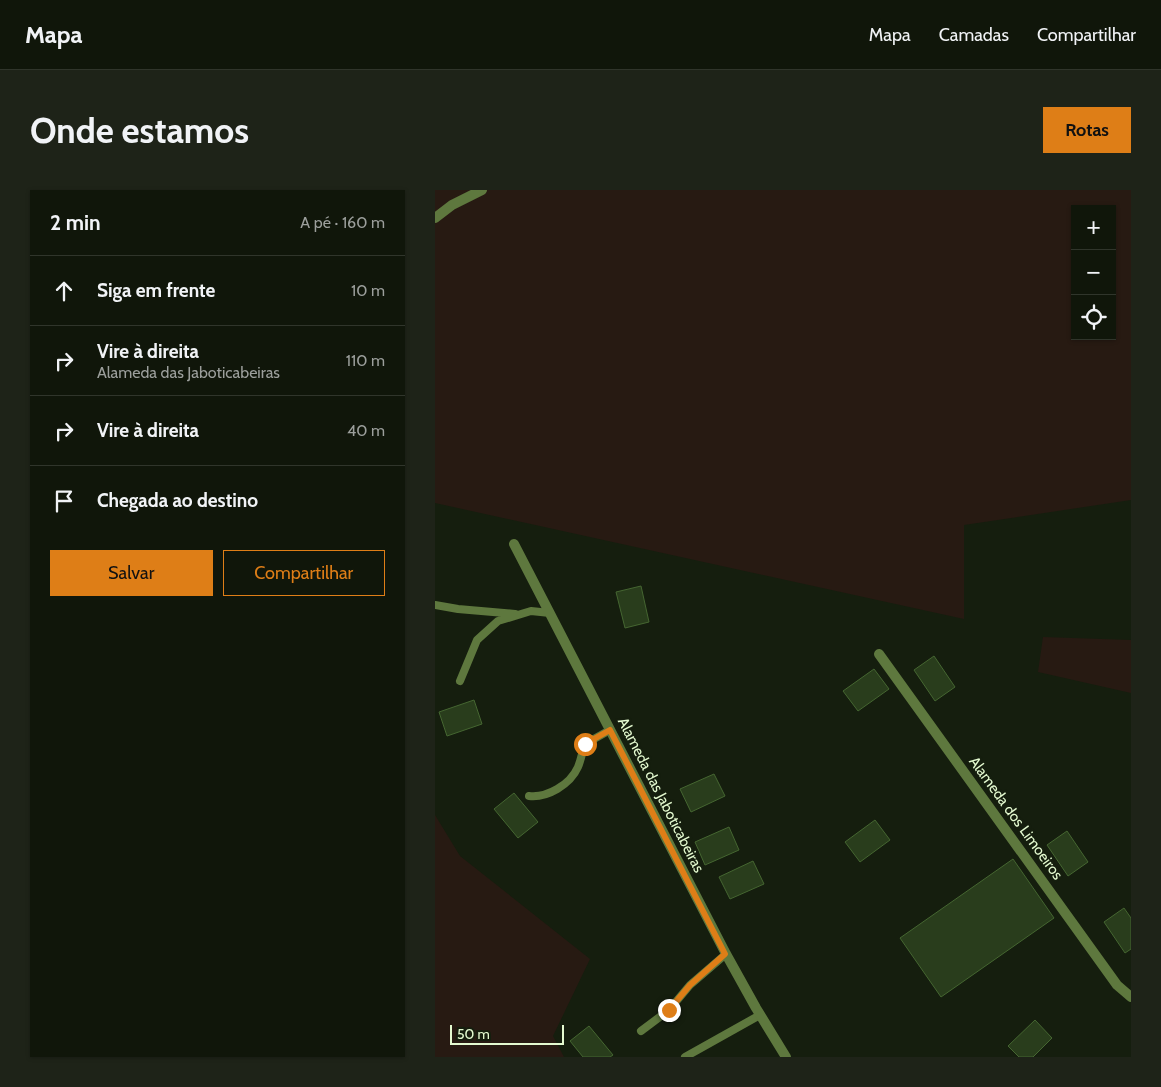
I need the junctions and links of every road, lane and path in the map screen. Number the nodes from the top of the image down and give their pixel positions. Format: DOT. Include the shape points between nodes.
graph roads {
  1 [pos="482,190"];
  2 [pos="435,218"];
  3 [pos="515,544"];
  4 [pos="435,605"];
  5 [pos="550,613"];
  6 [pos="519,614"];
  7 [pos="879,654"];
  8 [pos="459,681"];
  9 [pos="610,730"];
  10 [pos="529,796"];
  11 [pos="725,954"];
  12 [pos="1131,997"];
  13 [pos="760,1015"];
  14 [pos="641,1031"];
  15 [pos="685,1057"];
  16 [pos="786,1057"];
  1 -- 2 [label="street"];
  3 -- 5 [label="street, Alameda das Jaboticabeiras"];
  4 -- 6 [label="lane" via="458,610"];
  5 -- 6 [label="lane" via="531,611"];
  5 -- 9 [label="street, Alameda das Jaboticabeiras"];
  6 -- 8 [label="lane" via="498,621 477,640"];
  7 -- 12 [label="street, Alameda dos Limoeiros" via="1117,985"];
  9 -- 10 [label="lane" via="585,744 577,769 561,788 539,797"];
  9 -- 11 [label="street, Alameda das Jaboticabeiras"];
  11 -- 13 [label="street, Alameda das Jaboticabeiras"];
  11 -- 14 [label="lane" via="690,985 669,1010"];
  13 -- 15 [label="lane"];
  13 -- 16 [label="street, Alameda das Jaboticabeiras"];
}
